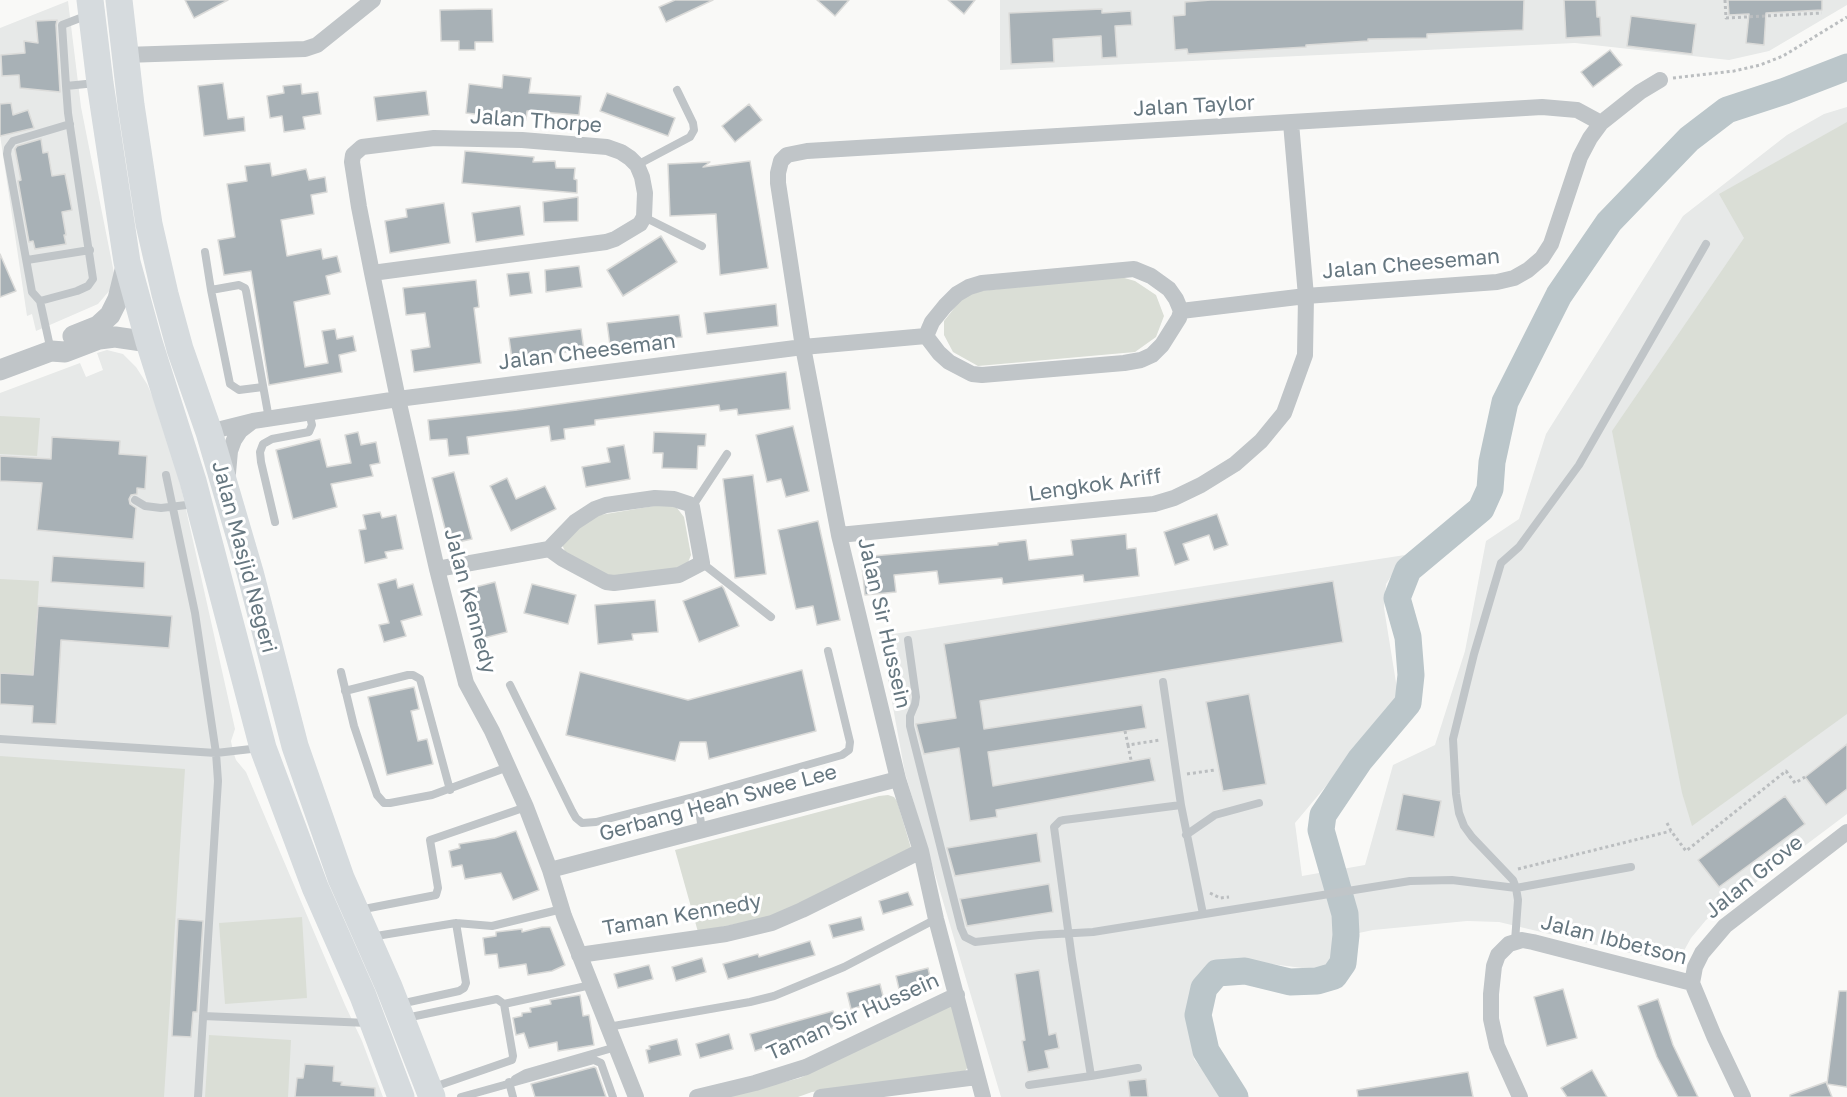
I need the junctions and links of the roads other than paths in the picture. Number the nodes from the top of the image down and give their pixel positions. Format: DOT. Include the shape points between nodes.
graph roads {
  1 [pos="119,0"];
  2 [pos="373,0"];
  3 [pos="90,7"];
  4 [pos="125,56"];
  5 [pos="1660,80"];
  6 [pos="99,83"];
  7 [pos="66,86"];
  8 [pos="677,90"];
  9 [pos="1291,123"];
  10 [pos="1600,123"];
  11 [pos="70,124"];
  12 [pos="787,155"];
  13 [pos="352,162"];
  14 [pos="637,165"];
  15 [pos="644,218"];
  16 [pos="1706,244"];
  17 [pos="702,246"];
  18 [pos="90,250"];
  19 [pos="205,252"];
  20 [pos="27,260"];
  21 [pos="126,262"];
  22 [pos="372,273"];
  23 [pos="211,290"];
  24 [pos="1306,296"];
  25 [pos="40,301"];
  26 [pos="1181,311"];
  27 [pos="926,336"];
  28 [pos="149,342"];
  29 [pos="803,348"];
  30 [pos="51,351"];
  31 [pos="0,370"];
  32 [pos="263,387"];
  33 [pos="398,399"];
  34 [pos="309,412"];
  35 [pos="261,420"];
  36 [pos="209,432"];
  37 [pos="728,454"];
  38 [pos="186,486"];
  39 [pos="227,493"];
  40 [pos="135,500"];
  41 [pos="172,507"];
  42 [pos="692,507"];
  43 [pos="275,522"];
  44 [pos="840,535"];
  45 [pos="549,549"];
  46 [pos="702,563"];
  47 [pos="437,569"];
  48 [pos="771,617"];
  49 [pos="908,640"];
  50 [pos="828,651"];
  51 [pos="341,672"];
  52 [pos="1163,682"];
  53 [pos="510,685"];
  54 [pos="345,691"];
  55 [pos="0,739"];
  56 [pos="263,748"];
  57 [pos="216,753"];
  58 [pos="508,767"];
  59 [pos="898,779"];
  60 [pos="450,790"];
  61 [pos="698,796"];
  62 [pos="1259,803"];
  63 [pos="1181,805"];
  64 [pos="526,807"];
  65 [pos="702,830"];
  66 [pos="1847,832"];
  67 [pos="1186,835"];
  68 [pos="921,851"];
  69 [pos="1631,867"];
  70 [pos="550,870"];
  71 [pos="1516,888"];
  72 [pos="562,909"];
  73 [pos="354,910"];
  74 [pos="1203,914"];
  75 [pos="936,919"];
  76 [pos="456,923"];
  77 [pos="1070,933"];
  78 [pos="367,938"];
  79 [pos="1515,941"];
  80 [pos="579,955"];
  81 [pos="1692,982"];
  82 [pos="591,985"];
  83 [pos="957,995"];
  84 [pos="504,1004"];
  85 [pos="400,1012"];
  86 [pos="203,1017"];
  87 [pos="373,1023"];
  88 [pos="608,1028"];
  89 [pos="616,1047"];
  90 [pos="1138,1068"];
  91 [pos="1091,1076"];
  92 [pos="978,1077"];
  93 [pos="509,1082"];
  94 [pos="1029,1085"];
  95 [pos="430,1093"];
  96 [pos="465,1096"];
  97 [pos="198,1097"];
  98 [pos="401,1097"];
  99 [pos="513,1097"];
  100 [pos="613,1097"];
  101 [pos="636,1097"];
  102 [pos="697,1097"];
  103 [pos="821,1097"];
  104 [pos="983,1097"];
  105 [pos="1520,1097"];
  106 [pos="1743,1097"];
  1 -- 4 [label="highway, Jalan Masjid Negeri"];
  2 -- 4 [label="street" via="317,45 305,49"];
  3 -- 6 [label="highway, Jalan Masjid Negeri"];
  3 -- 7 [label="lane" via="62,26"];
  4 -- 36 [label="highway, Jalan Masjid Negeri" via="149,224 180,349"];
  5 -- 10 [label="street, Jalan Cheeseman"];
  6 -- 7 [label="lane"];
  6 -- 21 [label="highway, Jalan Masjid Negeri"];
  7 -- 11 [label="lane"];
  8 -- 14 [label="lane" via="694,130 690,137"];
  9 -- 10 [label="street, Jalan Taylor" via="1560,107 1577,110"];
  9 -- 12 [label="street, Jalan Taylor" via="818,150"];
  9 -- 24 [label="street, Lengkok Ariff"];
  10 -- 24 [label="street, Jalan Cheeseman" via="1580,157 1551,244 1528,270 1497,282"];
  11 -- 18 [label="lane"];
  11 -- 20 [label="lane" via="13,141 8,148"];
  12 -- 29 [label="street, Jalan Sir Hussein" via="777,173"];
  13 -- 14 [label="street, Jalan Thorpe" via="353,155 362,147 434,138 607,147"];
  13 -- 22 [label="street, Jalan Kennedy"];
  14 -- 15 [label="street" via="645,193"];
  15 -- 17 [label="lane"];
  15 -- 22 [label="street" via="622,236 606,242"];
  16 -- 71 [label="lane" via="1579,465 1498,570 1453,739 1456,794 1464,826"];
  18 -- 20 [label="lane"];
  18 -- 25 [label="lane" via="94,274 91,283"];
  19 -- 23 [label="lane"];
  20 -- 25 [label="lane" via="32,292"];
  21 -- 28 [label="highway, Jalan Masjid Negeri"];
  21 -- 30 [label="street" via="118,299 110,315 98,326 61,341"];
  22 -- 33 [label="street, Jalan Kennedy"];
  23 -- 32 [label="lane" via="230,384 238,390"];
  23 -- 32 [label="lane" via="239,285 245,288"];
  24 -- 26 [label="street, Jalan Cheeseman"];
  24 -- 44 [label="street, Lengkok Ariff" via="1305,355 1284,413 1235,464 1201,485 1174,498 1135,507"];
  25 -- 30 [label="lane"];
  26 -- 27 [label="street" via="1152,355 1124,363 972,374 939,353"];
  26 -- 27 [label="street" via="1169,289 1134,269 1029,279 969,287 938,314"];
  27 -- 29 [label="street, Jalan Cheeseman"];
  28 -- 30 [label="street" via="115,337 65,352"];
  28 -- 38 [label="highway, Jalan Masjid Negeri"];
  29 -- 33 [label="street, Jalan Cheeseman"];
  29 -- 44 [label="street, Jalan Sir Hussein"];
  30 -- 31 [label="street"];
  32 -- 35 [label="lane"];
  33 -- 34 [label="street, Jalan Cheeseman"];
  33 -- 47 [label="street, Jalan Kennedy"];
  34 -- 35 [label="street, Jalan Cheeseman"];
  34 -- 43 [label="lane" via="309,432 272,439 263,444 260,452"];
  35 -- 36 [label="street, Jalan Cheeseman"];
  35 -- 39 [label="street" via="240,431 230,451"];
  36 -- 38 [label="highway" via="201,442"];
  36 -- 39 [label="highway, Jalan Masjid Negeri"];
  37 -- 42 [label="lane"];
  38 -- 41 [label="lane"];
  38 -- 41 [label="lane"];
  38 -- 56 [label="highway, Jalan Masjid Negeri"];
  39 -- 73 [label="highway, Jalan Masjid Negeri" via="295,746"];
  40 -- 41 [label="lane" via="145,506"];
  41 -- 57 [label="lane" via="195,613"];
  42 -- 45 [label="street" via="674,499 655,498 606,505 575,522"];
  42 -- 46 [label="street"];
  44 -- 59 [label="street, Jalan Sir Hussein"];
  45 -- 46 [label="street" via="614,583 679,575"];
  45 -- 47 [label="street"];
  46 -- 48 [label="lane"];
  47 -- 58 [label="street, Jalan Kennedy" via="466,683"];
  49 -- 77 [label="lane" via="916,697 910,726 965,937 975,942"];
  50 -- 61 [label="lane" via="850,742 846,753"];
  51 -- 54 [label="lane"];
  52 -- 63 [label="lane"];
  53 -- 61 [label="lane" via="572,811 582,823"];
  54 -- 60 [label="lane" via="380,800 390,803"];
  54 -- 60 [label="lane" via="408,675 420,679"];
  55 -- 57 [label="lane"];
  56 -- 57 [label="lane"];
  56 -- 87 [label="highway, Jalan Masjid Negeri" via="315,887"];
  57 -- 86 [label="lane" via="218,781"];
  58 -- 60 [label="lane"];
  58 -- 64 [label="street, Jalan Kennedy"];
  59 -- 65 [label="street, Gerbang Heah Swee Lee"];
  59 -- 68 [label="street, Jalan Sir Hussein"];
  61 -- 65 [label="lane"];
  62 -- 67 [label="lane" via="1215,814"];
  63 -- 67 [label="lane"];
  63 -- 77 [label="lane" via="1065,820 1054,827"];
  64 -- 70 [label="street, Jalan Kennedy"];
  64 -- 73 [label="lane" via="430,840 436,895"];
  65 -- 70 [label="street, Gerbang Heah Swee Lee"];
  66 -- 81 [label="street, Jalan Grove" via="1725,926 1702,953"];
  67 -- 74 [label="lane"];
  68 -- 75 [label="street, Jalan Sir Hussein"];
  68 -- 80 [label="street, Taman Kennedy" via="772,923 726,934"];
  69 -- 71 [label="lane"];
  70 -- 72 [label="street, Jalan Kennedy"];
  71 -- 74 [label="lane" via="1430,880"];
  71 -- 79 [label="lane"];
  72 -- 76 [label="lane" via="492,927"];
  72 -- 80 [label="street, Jalan Kennedy"];
  73 -- 78 [label="highway, Jalan Masjid Negeri"];
  74 -- 77 [label="lane"];
  75 -- 83 [label="street, Jalan Sir Hussein"];
  75 -- 88 [label="lane" via="844,967 774,996"];
  76 -- 78 [label="lane"];
  76 -- 85 [label="lane" via="464,988"];
  77 -- 91 [label="lane"];
  78 -- 85 [label="highway, Jalan Masjid Negeri"];
  79 -- 81 [label="street, Jalan Ibbetson" via="1547,945"];
  79 -- 105 [label="street, Jalan Ibbetson" via="1503,948 1494,966 1491,1019 1497,1046"];
  80 -- 82 [label="street, Jalan Kennedy"];
  81 -- 106 [label="street"];
  82 -- 84 [label="lane"];
  82 -- 88 [label="street, Jalan Kennedy"];
  83 -- 92 [label="street, Jalan Sir Hussein"];
  83 -- 102 [label="street, Taman Sir Hussein" via="806,1067"];
  84 -- 85 [label="lane" via="497,999"];
  84 -- 95 [label="lane" via="512,1060"];
  85 -- 95 [label="highway, Jalan Masjid Negeri"];
  86 -- 87 [label="lane"];
  86 -- 97 [label="lane"];
  87 -- 98 [label="highway, Jalan Masjid Negeri"];
  88 -- 89 [label="street, Jalan Kennedy"];
  89 -- 93 [label="lane" via="526,1073"];
  89 -- 101 [label="street, Jalan Kennedy"];
  90 -- 91 [label="lane"];
  91 -- 94 [label="lane"];
  92 -- 103 [label="street"];
  92 -- 104 [label="street, Jalan Sir Hussein"];
  93 -- 96 [label="lane"];
  93 -- 99 [label="lane"];
  93 -- 100 [label="lane" via="594,1060 601,1062"];
}
